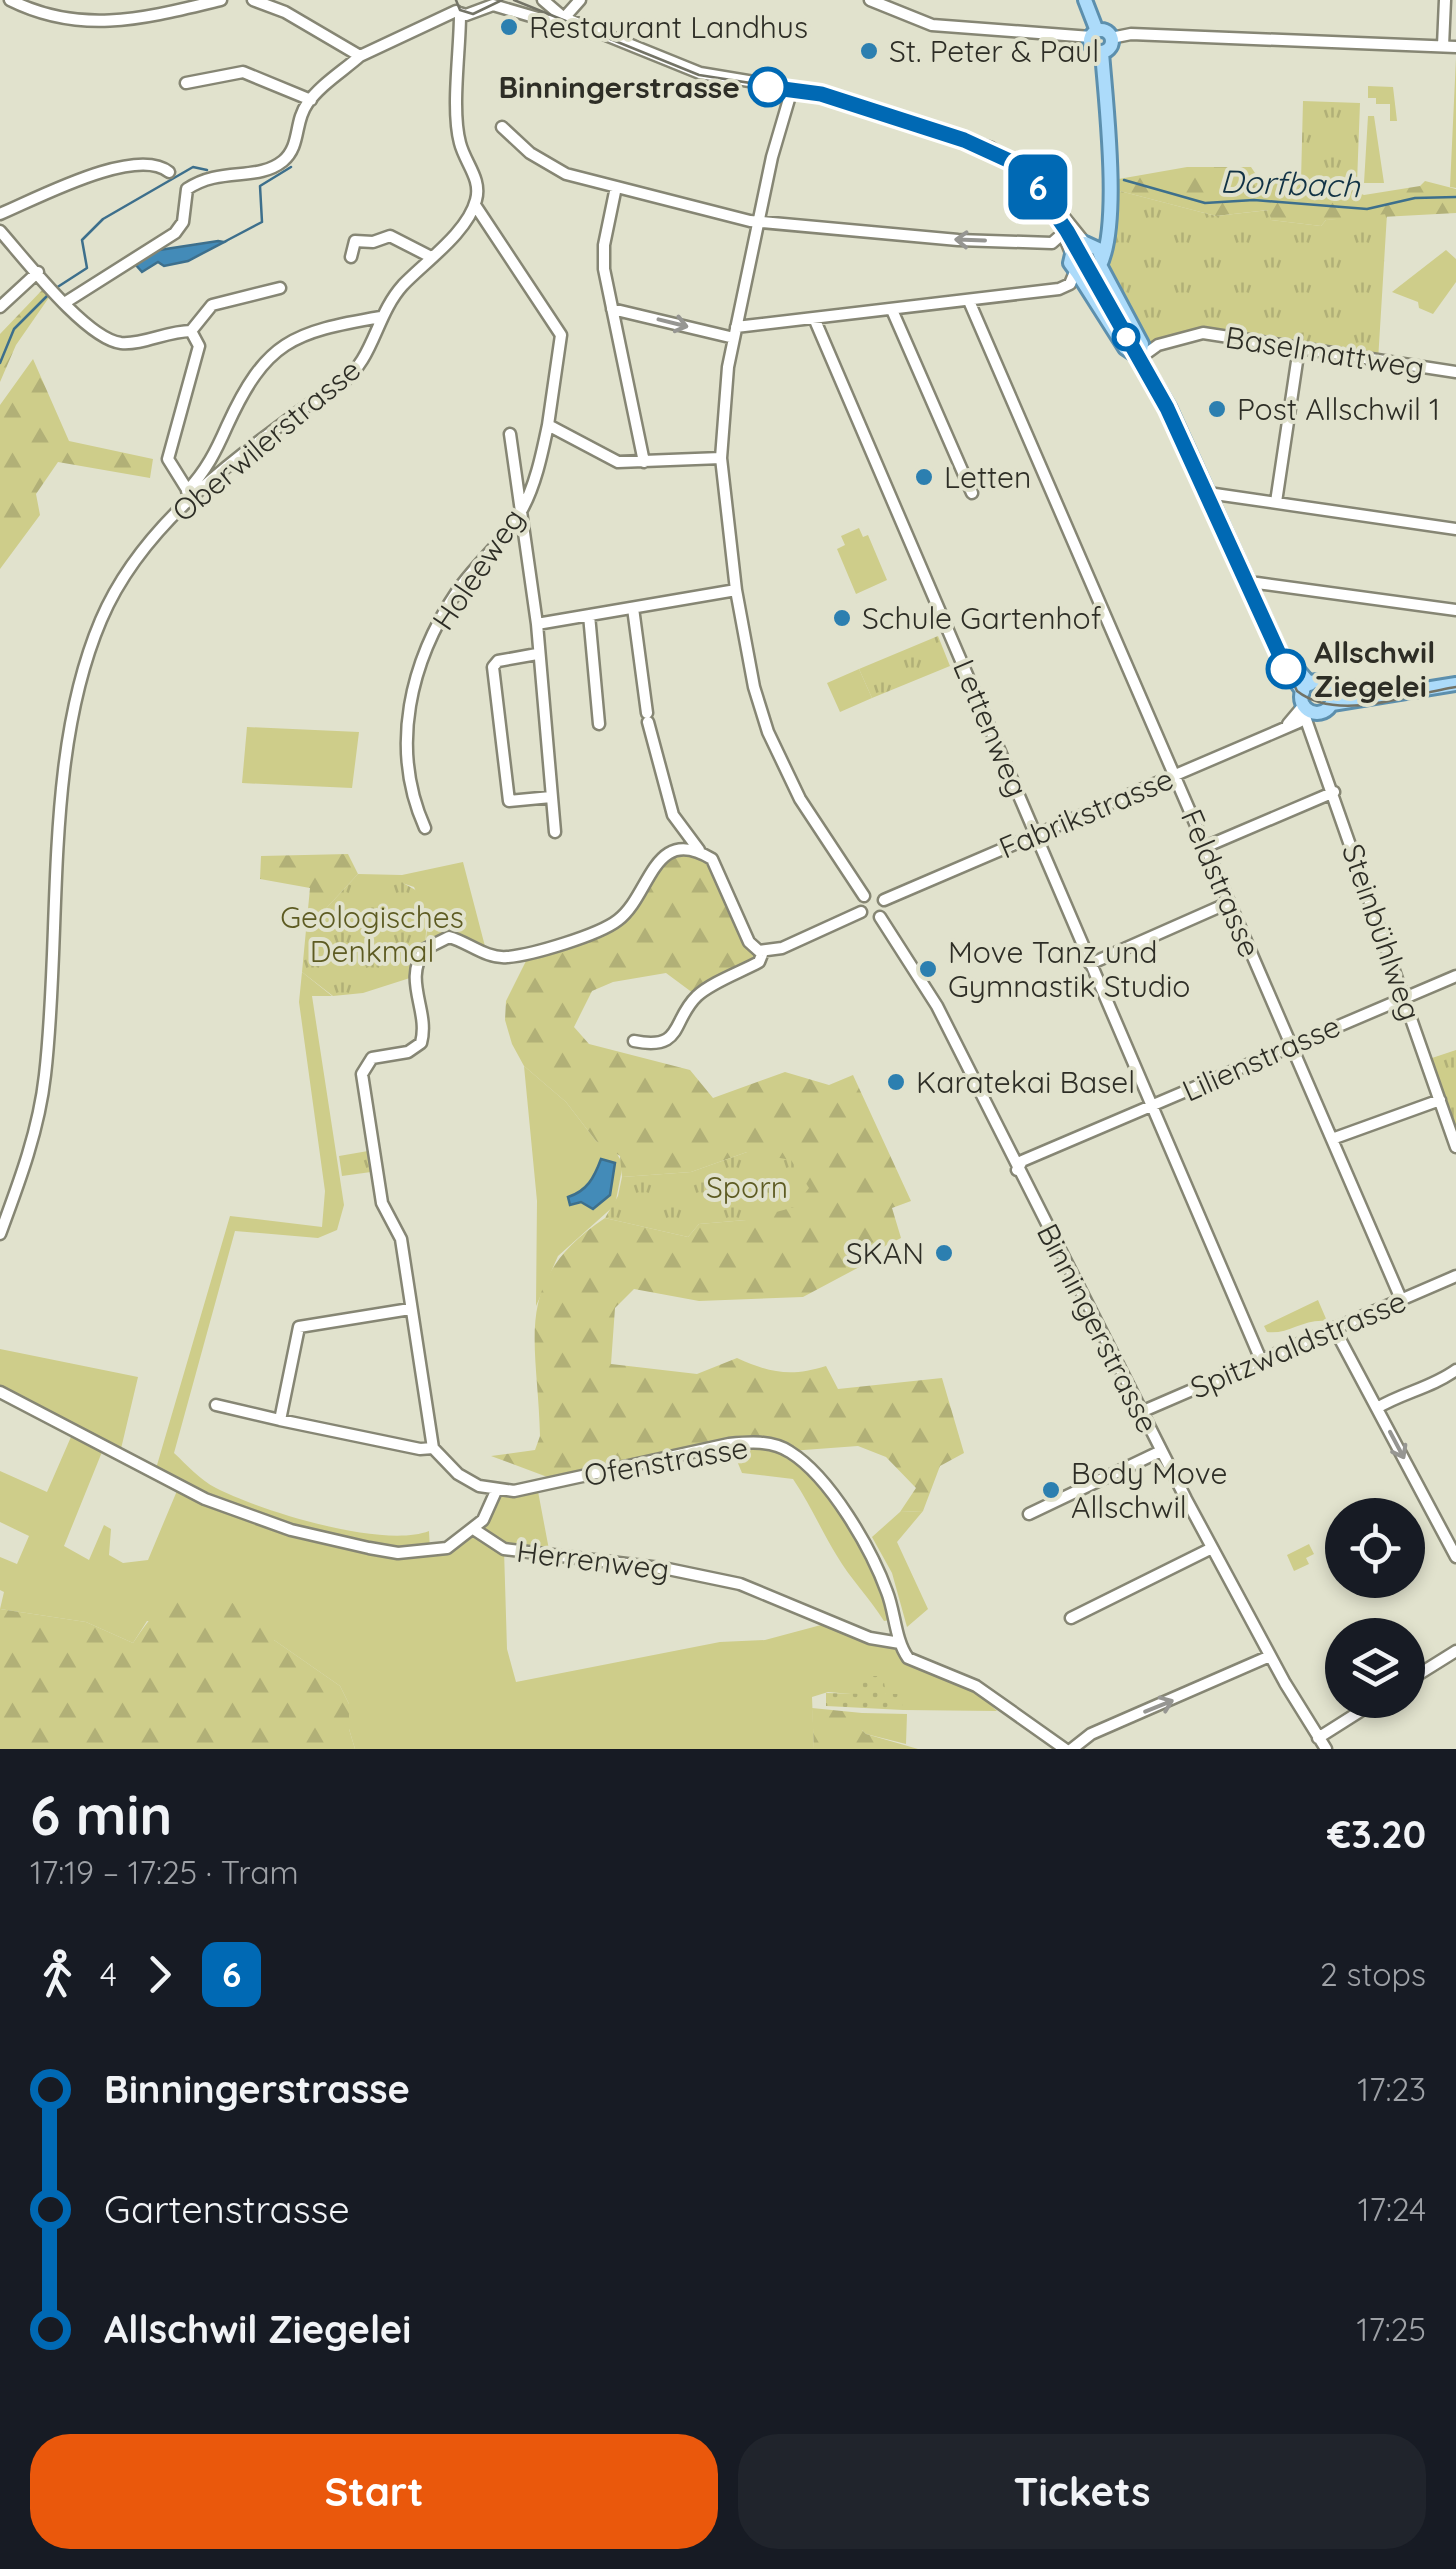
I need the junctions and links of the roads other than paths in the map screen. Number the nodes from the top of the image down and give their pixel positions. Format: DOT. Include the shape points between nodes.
graph roads {
  1 [pos="10,0"];
  2 [pos="220,0"];
  3 [pos="543,0"];
  4 [pos="580,0"];
  5 [pos="870,0"];
  6 [pos="1085,0"];
  7 [pos="1444,0"];
  8 [pos="258,1"];
  9 [pos="456,9"];
  10 [pos="564,18"];
  11 [pos="1094,34"];
  12 [pos="1112,38"];
  13 [pos="1443,46"];
  14 [pos="1456,47"];
  15 [pos="1102,52"];
  16 [pos="360,56"];
  17 [pos="186,83"];
  18 [pos="792,89"];
  19 [pos="311,100"];
  20 [pos="502,127"];
  21 [pos="169,172"];
  22 [pos="616,187"];
  23 [pos="1050,201"];
  24 [pos="475,205"];
  25 [pos="0,214"];
  26 [pos="758,222"];
  27 [pos="1108,223"];
  28 [pos="0,231"];
  29 [pos="1061,235"];
  30 [pos="1087,243"];
  31 [pos="1070,254"];
  32 [pos="351,257"];
  33 [pos="431,257"];
  34 [pos="1102,263"];
  35 [pos="1076,273"];
  36 [pos="40,274"];
  37 [pos="280,288"];
  38 [pos="62,298"];
  39 [pos="969,302"];
  40 [pos="0,307"];
  41 [pos="612,309"];
  42 [pos="892,310"];
  43 [pos="381,317"];
  44 [pos="814,318"];
  45 [pos="190,331"];
  46 [pos="735,332"];
  47 [pos="1299,348"];
  48 [pos="1140,358"];
  49 [pos="1456,372"];
  50 [pos="548,426"];
  51 [pos="510,434"];
  52 [pos="721,458"];
  53 [pos="644,462"];
  54 [pos="972,493"];
  55 [pos="1208,494"];
  56 [pos="190,495"];
  57 [pos="1276,502"];
  58 [pos="520,513"];
  59 [pos="1456,528"];
  60 [pos="736,590"];
  61 [pos="1256,600"];
  62 [pos="632,608"];
  63 [pos="1456,610"];
  64 [pos="589,615"];
  65 [pos="537,624"];
  66 [pos="537,654"];
  67 [pos="1456,684"];
  68 [pos="1332,699"];
  69 [pos="1306,702"];
  70 [pos="599,724"];
  71 [pos="1176,774"];
  72 [pos="1334,792"];
  73 [pos="551,797"];
  74 [pos="425,828"];
  75 [pos="556,832"];
  76 [pos="1036,834"];
  77 [pos="1206,847"];
  78 [pos="700,851"];
  79 [pos="864,896"];
  80 [pos="884,900"];
  81 [pos="1228,903"];
  82 [pos="860,912"];
  83 [pos="880,917"];
  84 [pos="763,952"];
  85 [pos="1090,964"];
  86 [pos="1456,976"];
  87 [pos="1404,997"];
  88 [pos="634,1040"];
  89 [pos="1292,1043"];
  90 [pos="1440,1100"];
  91 [pos="1154,1105"];
  92 [pos="1332,1139"];
  93 [pos="1456,1148"];
  94 [pos="1017,1170"];
  95 [pos="0,1234"];
  96 [pos="1456,1276"];
  97 [pos="1401,1299"];
  98 [pos="410,1309"];
  99 [pos="1334,1328"];
  100 [pos="1261,1360"];
  101 [pos="1456,1370"];
  102 [pos="0,1392"];
  103 [pos="216,1406"];
  104 [pos="1376,1408"];
  105 [pos="1141,1412"];
  106 [pos="280,1420"];
  107 [pos="433,1448"];
  108 [pos="1161,1452"];
  109 [pos="496,1491"];
  110 [pos="1029,1514"];
  111 [pos="475,1530"];
  112 [pos="1212,1548"];
  113 [pos="1456,1557"];
  114 [pos="1071,1618"];
  115 [pos="900,1643"];
  116 [pos="1456,1652"];
  117 [pos="1270,1656"];
  118 [pos="1425,1671"];
  119 [pos="1350,1718"];
  120 [pos="1318,1738"];
  121 [pos="1068,1749"];
  122 [pos="1326,1749"];
  1 -- 2 [label="street" via="40,16 84,24"];
  3 -- 10 [label="street"];
  4 -- 10 [label="street"];
  5 -- 11 [label="street" via="932,25"];
  6 -- 11 [label="main road"];
  7 -- 13 [label="street"];
  8 -- 16 [label="street"];
  9 -- 10 [label="street" via="493,5 548,21"];
  9 -- 16 [label="street"];
  9 -- 24 [label="street" via="459,132 476,179"];
  10 -- 18 [label="street" via="700,73"];
  11 -- 12 [label="main road"];
  11 -- 15 [label="main road" via="1093,49"];
  12 -- 13 [label="street"];
  12 -- 15 [label="main road"];
  13 -- 14 [label="street"];
  15 -- 27 [label="main road"];
  16 -- 19 [label="street"];
  17 -- 19 [label="street" via="243,72"];
  18 -- 23 [label="street" via="869,106 991,148 1026,172"];
  18 -- 26 [label="street"];
  19 -- 38 [label="street" via="294,150 281,164 206,176 187,189 175,234"];
  20 -- 22 [label="street" via="552,168"];
  21 -- 25 [label="street" via="148,164 104,170"];
  22 -- 26 [label="street"];
  22 -- 41 [label="street" via="603,257"];
  23 -- 29 [label="street"];
  23 -- 30 [label="street"];
  24 -- 33 [label="street, Oberwilerstrasse"];
  24 -- 50 [label="street, Holeeweg" via="561,335"];
  29 -- 26 [label="street, one-way" via="1052,242"];
  26 -- 46 [label="street"];
  27 -- 30 [label="main road"];
  27 -- 34 [label="main road"];
  28 -- 36 [label="street"];
  29 -- 31 [label="street"];
  30 -- 31 [label="main road"];
  30 -- 34 [label="main road"];
  31 -- 35 [label="main road"];
  32 -- 33 [label="street" via="354,240 390,236"];
  33 -- 43 [label="street, Oberwilerstrasse"];
  34 -- 35 [label="main road" via="1088,276"];
  34 -- 48 [label="main road" via="1142,344"];
  35 -- 39 [label="street" via="1059,289"];
  35 -- 48 [label="main road" via="1125,348"];
  36 -- 38 [label="street"];
  36 -- 40 [label="street"];
  37 -- 45 [label="street" via="212,305"];
  38 -- 45 [label="street" via="115,343"];
  39 -- 42 [label="street"];
  39 -- 71 [label="street, Feldstrasse"];
  41 -- 46 [label="street, one-way"];
  41 -- 53 [label="street"];
  42 -- 44 [label="street"];
  42 -- 54 [label="street"];
  43 -- 56 [label="street, Oberwilerstrasse" via="364,361 340,385"];
  43 -- 56 [label="street" via="319,328 278,349 243,390"];
  44 -- 46 [label="street"];
  44 -- 76 [label="street, Lettenweg"];
  45 -- 56 [label="street" via="199,346 168,460"];
  46 -- 52 [label="street"];
  47 -- 48 [label="street, Baselmattweg" via="1203,332 1158,344"];
  47 -- 49 [label="street, Baselmattweg"];
  47 -- 57 [label="street"];
  48 -- 55 [label="main road"];
  50 -- 53 [label="street" via="618,462"];
  50 -- 58 [label="street, Holeeweg"];
  51 -- 58 [label="street"];
  52 -- 53 [label="street"];
  52 -- 60 [label="street"];
  55 -- 57 [label="street"];
  55 -- 61 [label="main road"];
  56 -- 95 [label="street, Oberwilerstrasse" via="120,581 82,675 55,887 46,1076"];
  57 -- 59 [label="street"];
  58 -- 65 [label="street"];
  58 -- 74 [label="street, Holeeweg" via="458,591 428,642 404,739 412,800"];
  60 -- 62 [label="street"];
  60 -- 79 [label="street" via="768,732 800,799"];
  61 -- 63 [label="street" via="1251,584 1257,582"];
  61 -- 69 [label="main road"];
  62 -- 64 [label="street"];
  62 -- 78 [label="street" via="647,717 673,815"];
  64 -- 65 [label="street"];
  64 -- 70 [label="street"];
  65 -- 66 [label="street"];
  66 -- 73 [label="street"];
  66 -- 73 [label="street" via="498,660 493,667 509,801"];
  67 -- 68 [label="main road" via="1378,699"];
  68 -- 69 [label="main road" via="1321,713"];
  68 -- 69 [label="main road" via="1322,682"];
  69 -- 71 [label="street, Fabrikstrasse" via="1288,725"];
  69 -- 72 [label="street, Steinbühlweg"];
  71 -- 76 [label="street, Fabrikstrasse"];
  71 -- 77 [label="street, Feldstrasse"];
  72 -- 77 [label="street"];
  72 -- 87 [label="street, Steinbühlweg"];
  73 -- 75 [label="street"];
  76 -- 80 [label="street, Fabrikstrasse"];
  76 -- 85 [label="street, Lettenweg"];
  77 -- 81 [label="street, Feldstrasse"];
  78 -- 84 [label="street" via="719,869 749,942"];
  78 -- 98 [label="street" via="679,850 659,860 631,909 593,933 506,957 449,937 425,949 413,976 421,1044 372,1058 362,1074 382,1203 401,1238"];
  79 -- 80 [label="street"];
  79 -- 82 [label="street"];
  80 -- 83 [label="street"];
  81 -- 85 [label="street"];
  81 -- 89 [label="street, Feldstrasse"];
  82 -- 83 [label="street"];
  82 -- 84 [label="street"];
  83 -- 94 [label="street, Binningerstrasse" via="937,1006"];
  84 -- 88 [label="street" via="760,962 696,996 665,1041"];
  85 -- 91 [label="street, Lettenweg"];
  86 -- 87 [label="street, Lilienstrasse"];
  87 -- 89 [label="street, Lilienstrasse"];
  87 -- 90 [label="street, Steinbühlweg"];
  89 -- 91 [label="street, Lilienstrasse"];
  89 -- 92 [label="street, Feldstrasse"];
  90 -- 92 [label="street"];
  90 -- 93 [label="street, Steinbühlweg"];
  91 -- 94 [label="street, Lilienstrasse" via="1022,1161"];
  91 -- 100 [label="street, Lettenweg"];
  92 -- 97 [label="street, Feldstrasse"];
  94 -- 105 [label="street, Binningerstrasse"];
  96 -- 97 [label="street, Spitzwaldstrasse"];
  97 -- 99 [label="street, Spitzwaldstrasse"];
  98 -- 106 [label="street" via="299,1328"];
  98 -- 107 [label="street"];
  99 -- 100 [label="street, Spitzwaldstrasse"];
  99 -- 104 [label="street"];
  100 -- 105 [label="street, Spitzwaldstrasse"];
  101 -- 104 [label="street" via="1433,1387 1407,1390"];
  102 -- 111 [label="street, Herrenweg" via="205,1499 290,1530 398,1553 446,1548"];
  103 -- 106 [label="street"];
  104 -- 113 [label="street, one-way"];
  105 -- 108 [label="street, Binningerstrasse"];
  106 -- 107 [label="street"];
  107 -- 109 [label="street" via="458,1474"];
  108 -- 110 [label="street"];
  108 -- 112 [label="street, Binningerstrasse"];
  109 -- 111 [label="street"];
  109 -- 115 [label="street, Ofenstrasse" via="730,1444 780,1447 818,1475 848,1517 886,1587"];
  111 -- 115 [label="street, Herrenweg" via="504,1550 740,1584 870,1638"];
  112 -- 114 [label="street"];
  112 -- 117 [label="street, Binningerstrasse"];
  115 -- 121 [label="street, Herrenweg" via="908,1658 976,1686"];
  116 -- 118 [label="street"];
  117 -- 120 [label="street, Binningerstrasse"];
  121 -- 117 [label="street, one-way"];
  119 -- 120 [label="street"];
  120 -- 122 [label="street, Binningerstrasse"];
}
